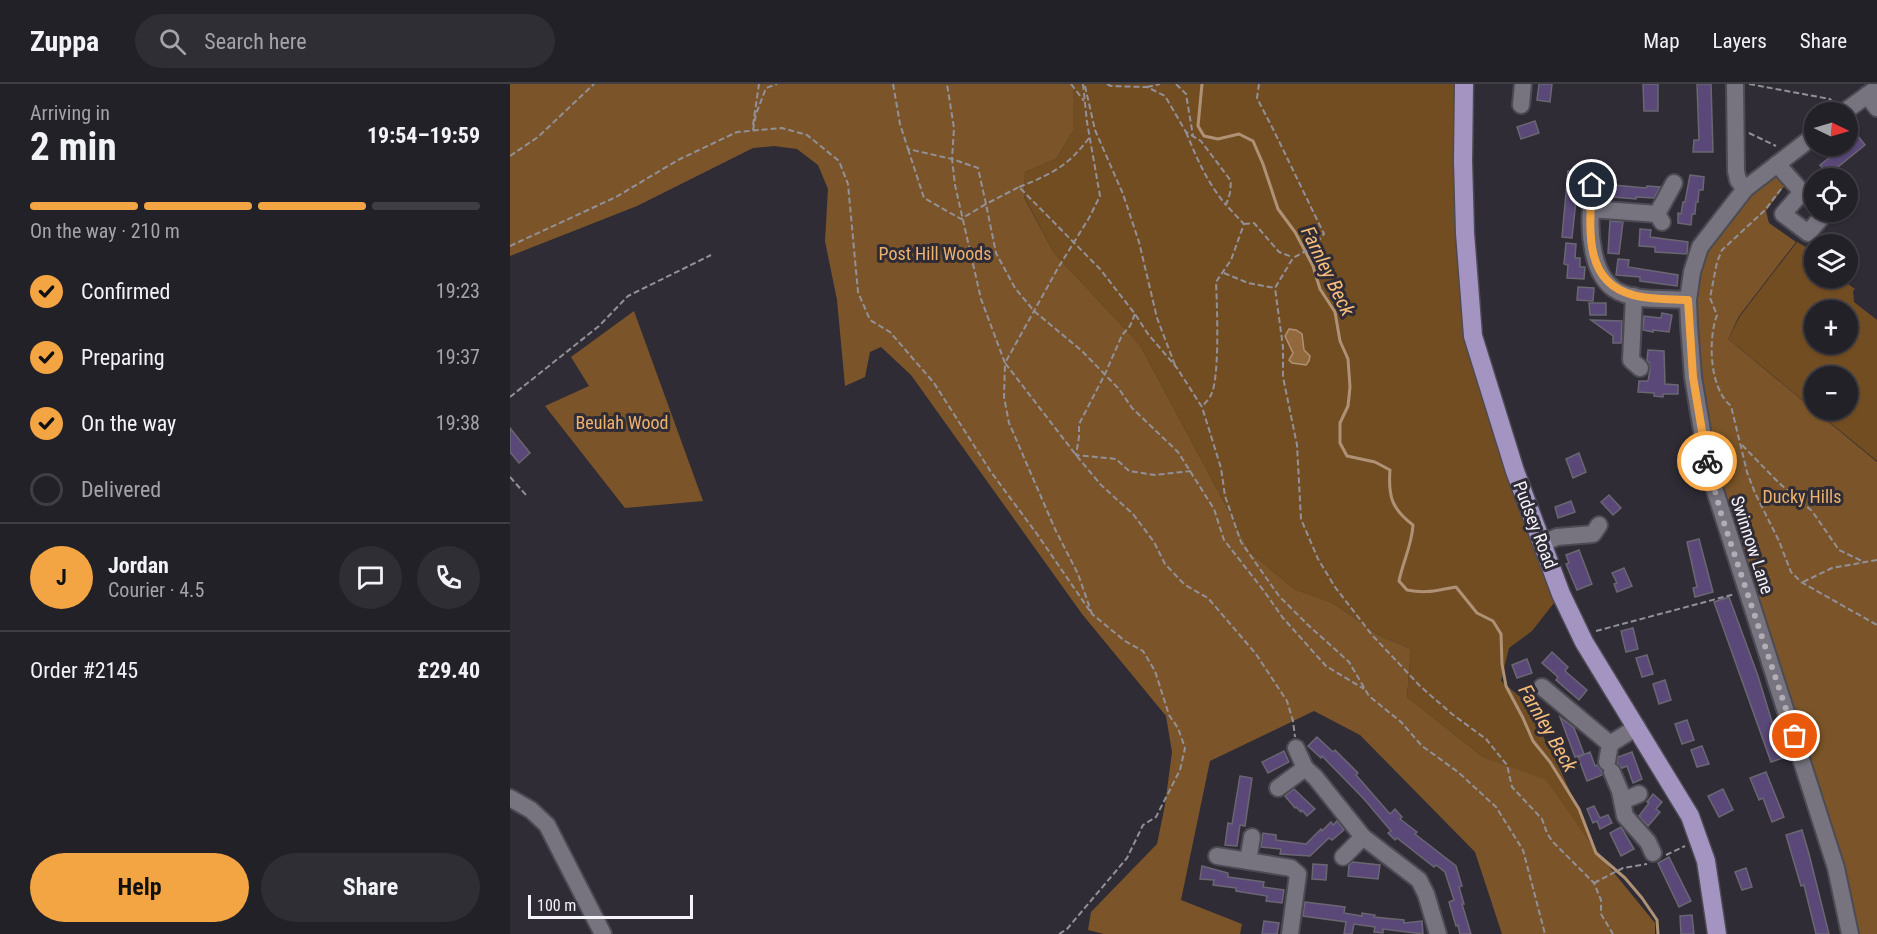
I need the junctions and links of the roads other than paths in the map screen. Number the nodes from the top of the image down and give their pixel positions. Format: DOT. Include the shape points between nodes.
graph roads {
  1 [pos="1464,84"];
  2 [pos="1523,84"];
  3 [pos="1735,84"];
  4 [pos="1874,97"];
  5 [pos="1858,103"];
  6 [pos="1521,105"];
  7 [pos="1804,143"];
  8 [pos="1777,164"];
  9 [pos="1674,183"];
  10 [pos="1592,185"];
  11 [pos="1746,189"];
  12 [pos="1804,193"];
  13 [pos="1804,200"];
  14 [pos="1591,209"];
  15 [pos="1817,222"];
  16 [pos="1634,296"];
  17 [pos="1688,300"];
  18 [pos="1640,368"];
  19 [pos="1599,525"];
  20 [pos="1543,543"];
  21 [pos="1542,687"];
  22 [pos="1637,728"];
  23 [pos="1610,744"];
  24 [pos="1296,748"];
  25 [pos="1305,768"];
  26 [pos="1278,788"];
  27 [pos="1639,794"];
  28 [pos="510,798"];
  29 [pos="1622,801"];
  30 [pos="1252,837"];
  31 [pos="1363,837"];
  32 [pos="1653,853"];
  33 [pos="1217,856"];
  34 [pos="1343,857"];
  35 [pos="1248,861"];
  36 [pos="603,934"];
  37 [pos="1290,934"];
  38 [pos="1438,934"];
  39 [pos="1717,934"];
  40 [pos="1851,934"];
  1 -- 20 [label="main road, Pudsey Road" via="1465,233 1473,336 1515,471"];
  2 -- 6 [label="street"];
  3 -- 11 [label="street" via="1736,171"];
  4 -- 5 [label="street"];
  7 -- 8 [label="street, Swinnow Lane"];
  8 -- 11 [label="street, Swinnow Lane"];
  8 -- 12 [label="street"];
  9 -- 14 [label="street" via="1660,218"];
  10 -- 14 [label="street"];
  11 -- 17 [label="street, Swinnow Lane" via="1700,247"];
  13 -- 15 [label="street" via="1783,214 1808,233"];
  14 -- 16 [label="street" via="1592,250 1600,272 1613,288"];
  16 -- 17 [label="street"];
  16 -- 18 [label="street" via="1631,360"];
  17 -- 40 [label="street, Swinnow Lane" via="1693,377 1709,472 1836,868"];
  19 -- 20 [label="street" via="1593,534 1557,537"];
  20 -- 22 [label="main road, Pudsey Road" via="1581,635"];
  21 -- 23 [label="street"];
  22 -- 23 [label="street"];
  22 -- 39 [label="main road, Pudsey Road" via="1690,816 1706,861"];
  23 -- 29 [label="street" via="1609,767"];
  24 -- 25 [label="street"];
  25 -- 26 [label="street"];
  25 -- 31 [label="street"];
  27 -- 29 [label="street"];
  28 -- 36 [label="street" via="547,825"];
  29 -- 32 [label="street" via="1625,816"];
  30 -- 35 [label="street"];
  31 -- 34 [label="street"];
  31 -- 38 [label="street" via="1419,880"];
  33 -- 35 [label="street"];
  35 -- 37 [label="street" via="1291,868 1298,874"];
}
